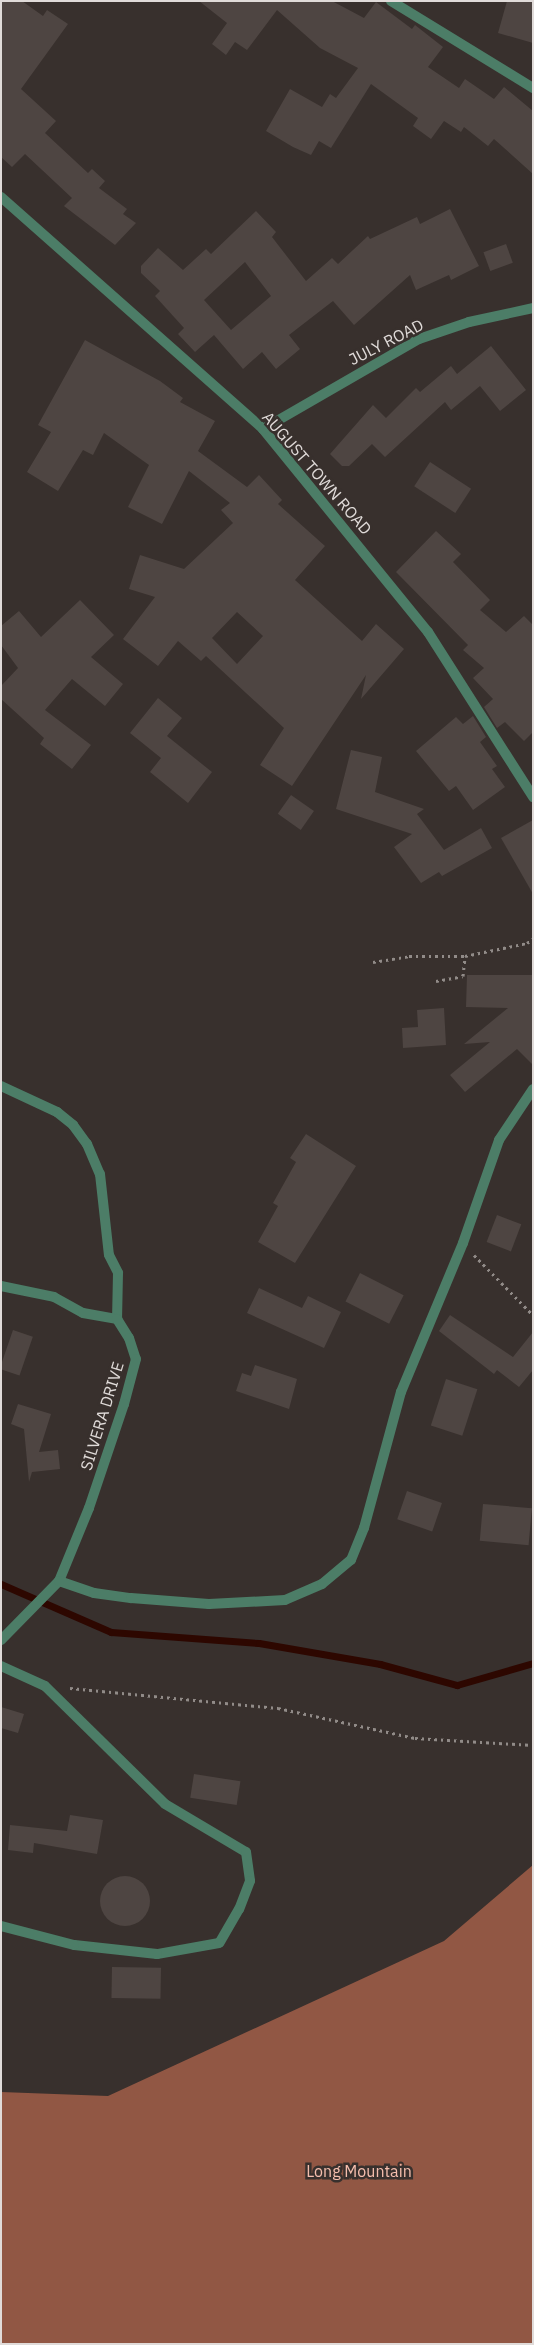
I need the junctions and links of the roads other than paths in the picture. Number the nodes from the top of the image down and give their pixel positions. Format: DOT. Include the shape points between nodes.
graph roads {
  1 [pos="391,1"];
  2 [pos="533,88"];
  3 [pos="1,196"];
  4 [pos="533,308"];
  5 [pos="263,429"];
  6 [pos="533,797"];
  7 [pos="1,1086"];
  8 [pos="533,1089"];
  9 [pos="1,1286"];
  10 [pos="117,1319"];
  11 [pos="59,1581"];
  12 [pos="1,1640"];
  13 [pos="1,1666"];
  14 [pos="1,1926"];
  1 -- 2 [label="street"];
  3 -- 5 [label="street, AUGUST TOWN ROAD"];
  4 -- 5 [label="street, JULY ROAD" via="469,322 418,339"];
  5 -- 6 [label="street, AUGUST TOWN ROAD" via="428,632"];
  7 -- 10 [label="street" via="57,1112 74,1125 87,1144 100,1174 109,1255 118,1273"];
  8 -- 11 [label="street" via="499,1140 463,1243 401,1392 364,1528 351,1560 322,1584 285,1600 209,1604 131,1598 94,1593"];
  9 -- 10 [label="street" via="54,1297 83,1313"];
  10 -- 11 [label="street, SILVERA DRIVE" via="136,1359 89,1508"];
  11 -- 12 [label="street"];
  13 -- 14 [label="street" via="45,1686 165,1804 246,1852 250,1881 239,1909 218,1943 210,1945 157,1954 74,1945"];
}
